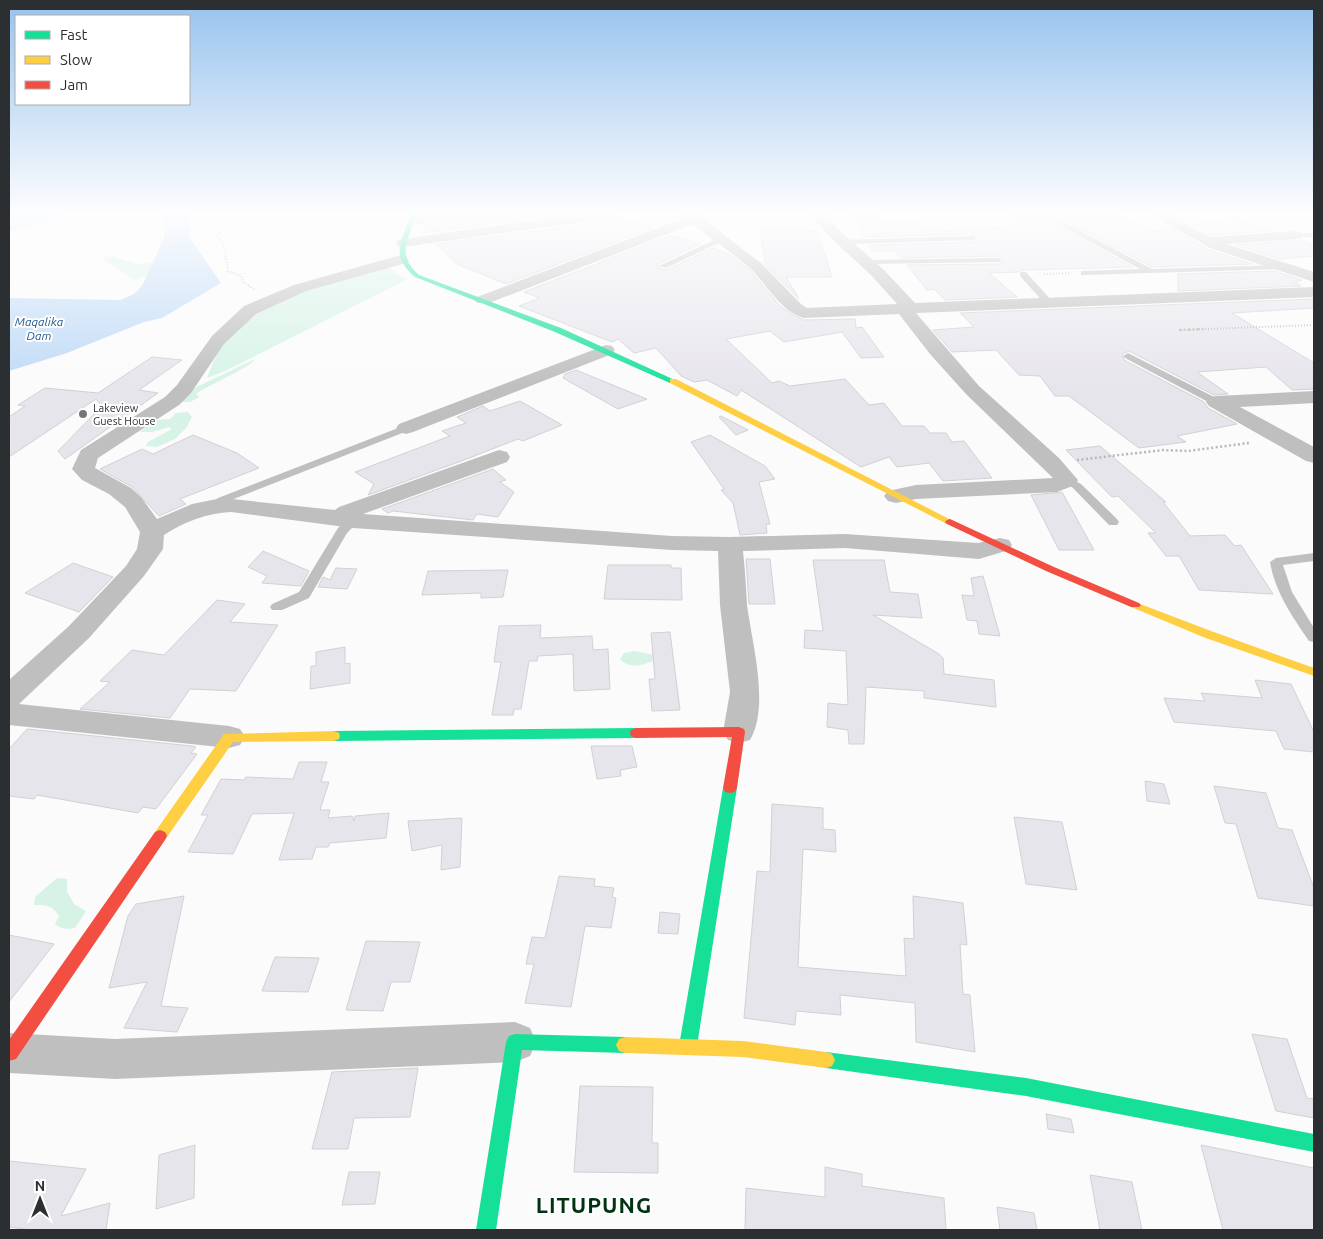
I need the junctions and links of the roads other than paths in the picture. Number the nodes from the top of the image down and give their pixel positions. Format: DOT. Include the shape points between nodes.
graph roads {
  1 [pos="354,272"];
  2 [pos="410,272"];
  3 [pos="554,272"];
  4 [pos="762,272"];
  5 [pos="876,272"];
  6 [pos="1110,272"];
  7 [pos="1293,272"];
  8 [pos="1084,273"];
  9 [pos="1023,274"];
  10 [pos="1314,278"];
  11 [pos="1314,292"];
  12 [pos="483,300"];
  13 [pos="1049,303"];
  14 [pos="907,308"];
  15 [pos="606,350"];
  16 [pos="1128,356"];
  17 [pos="1314,397"];
  18 [pos="1216,402"];
  19 [pos="406,428"];
  20 [pos="1314,456"];
  21 [pos="499,457"];
  22 [pos="1067,480"];
  23 [pos="896,496"];
  24 [pos="218,505"];
  25 [pos="347,519"];
  26 [pos="1113,522"];
  27 [pos="152,532"];
  28 [pos="730,544"];
  29 [pos="1000,545"];
  30 [pos="1314,558"];
  31 [pos="277,607"];
  32 [pos="1314,638"];
  33 [pos="1314,672"];
  34 [pos="9,697"];
  35 [pos="9,712"];
  36 [pos="739,732"];
  37 [pos="229,738"];
  38 [pos="515,1042"];
  39 [pos="688,1046"];
  40 [pos="10,1053"];
  41 [pos="1314,1143"];
  42 [pos="486,1230"];
  1 -- 27 [label="street" via="279,296 250,310 218,340 184,389 172,400 89,455 83,469 87,474 125,495"];
  2 -- 12 [label="main road"];
  3 -- 12 [label="street"];
  4 -- 14 [label="street" via="799,311"];
  5 -- 14 [label="street"];
  6 -- 8 [label="lane"];
  7 -- 10 [label="street"];
  9 -- 13 [label="lane"];
  11 -- 13 [label="street"];
  12 -- 15 [label="main road"];
  13 -- 14 [label="street"];
  14 -- 22 [label="street" via="922,333 997,414 1054,463"];
  15 -- 19 [label="street"];
  15 -- 23 [label="main road"];
  16 -- 18 [label="lane"];
  17 -- 18 [label="street"];
  18 -- 20 [label="street"];
  19 -- 24 [label="lane" via="222,500"];
  21 -- 25 [label="street" via="347,512"];
  22 -- 23 [label="street" via="1058,485 916,492"];
  22 -- 26 [label="lane"];
  23 -- 29 [label="main road"];
  24 -- 25 [label="street"];
  24 -- 27 [label="street" via="164,524"];
  25 -- 28 [label="street" via="672,543"];
  25 -- 31 [label="lane" via="304,595"];
  27 -- 34 [label="street" via="150,549 135,571 78,632"];
  28 -- 29 [label="street" via="845,541 979,551"];
  28 -- 36 [label="street" via="745,692"];
  29 -- 33 [label="main road" via="1115,597"];
  30 -- 32 [label="lane" via="1276,562 1278,574"];
  35 -- 37 [label="street" via="45,719"];
  36 -- 37 [label="main road"];
  36 -- 39 [label="main road"];
  37 -- 40 [label="main road"];
  38 -- 39 [label="main road"];
  38 -- 40 [label="street" via="115,1059"];
  38 -- 42 [label="main road"];
  39 -- 41 [label="main road" via="743,1049 1026,1087"];
}
